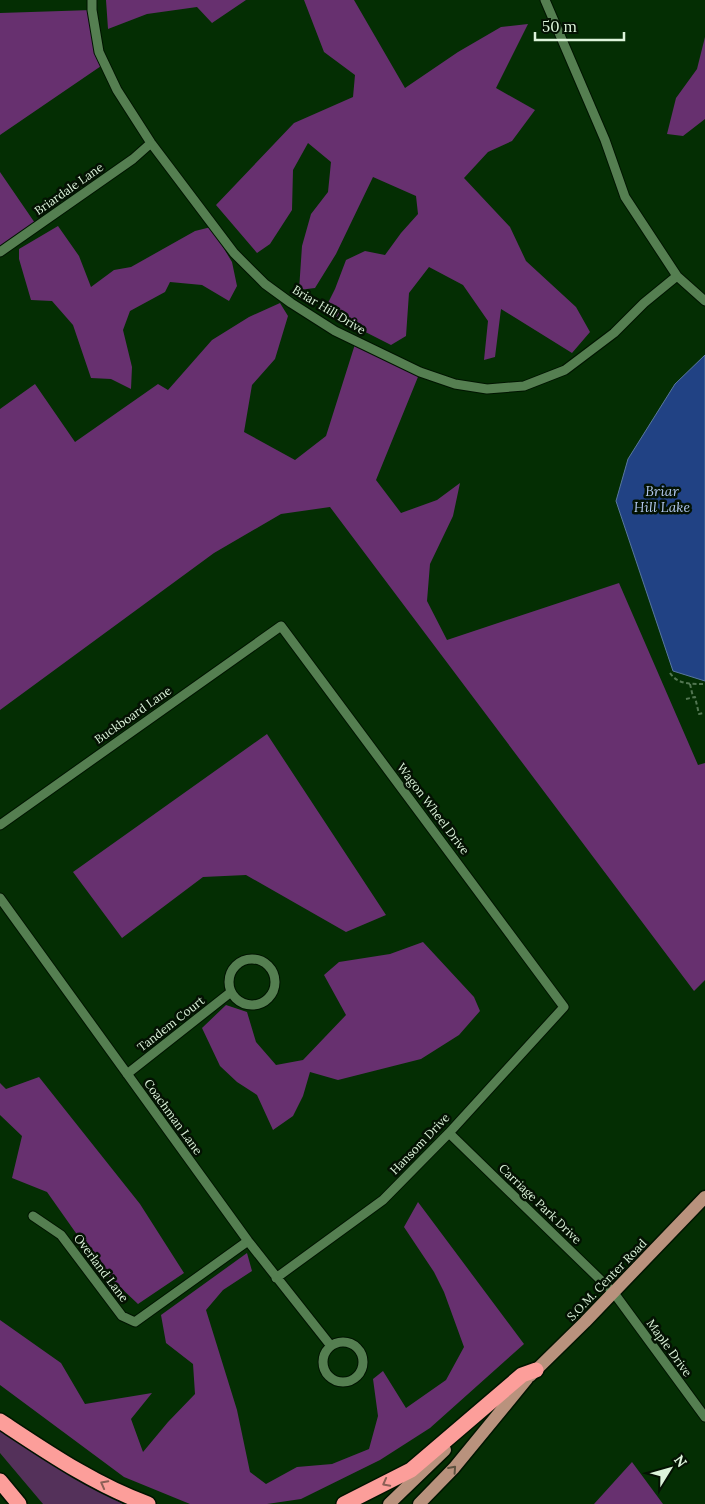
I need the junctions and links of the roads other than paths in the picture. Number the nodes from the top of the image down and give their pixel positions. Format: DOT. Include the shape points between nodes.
graph roads {
  1 [pos="92,0"];
  2 [pos="545,0"];
  3 [pos="150,143"];
  4 [pos="0,252"];
  5 [pos="677,276"];
  6 [pos="705,301"];
  7 [pos="281,626"];
  8 [pos="0,825"];
  9 [pos="0,898"];
  10 [pos="231,992"];
  11 [pos="564,1007"];
  12 [pos="127,1074"];
  13 [pos="449,1133"];
  14 [pos="705,1197"];
  15 [pos="33,1216"];
  16 [pos="248,1241"];
  17 [pos="276,1278"];
  18 [pos="614,1293"];
  19 [pos="331,1346"];
  20 [pos="531,1375"];
  21 [pos="705,1417"];
  22 [pos="0,1421"];
  23 [pos="0,1481"];
  24 [pos="19,1504"];
  25 [pos="148,1504"];
  26 [pos="344,1504"];
  27 [pos="389,1504"];
  28 [pos="419,1504"];
  1 -- 3 [label="street, Briar Hill Drive" via="99,52 117,90"];
  2 -- 5 [label="street" via="626,197"];
  3 -- 4 [label="street, Briardale Lane" via="133,159"];
  3 -- 5 [label="street, Briar Hill Drive" via="234,254 265,284 335,331 420,372 455,384 487,389 524,386 565,370 614,333"];
  5 -- 6 [label="street"];
  7 -- 8 [label="street, Buckboard Lane"];
  7 -- 11 [label="street, Wagon Wheel Drive"];
  9 -- 12 [label="street, Coachman Lane"];
  10 -- 10 [label="street" via="242,1003 258,1005 265,1002 275,989 275,974 265,962 250,958 243,960 232,970"];
  10 -- 12 [label="street, Tandem Court"];
  11 -- 13 [label="street, Hansom Drive"];
  12 -- 16 [label="street, Coachman Lane"];
  13 -- 17 [label="street, Hansom Drive" via="383,1200"];
  13 -- 18 [label="street, Carriage Park Drive"];
  14 -- 18 [label="main road, S.O.M. Center Road"];
  15 -- 16 [label="street, Overland Lane" via="61,1234 122,1316 135,1322"];
  16 -- 17 [label="street, Coachman Lane"];
  17 -- 19 [label="street, Coachman Lane"];
  18 -- 20 [label="main road, S.O.M. Center Road"];
  18 -- 21 [label="street, Maple Drive"];
  19 -- 19 [label="street" via="324,1356 325,1369 333,1379 352,1380 361,1371 360,1352 350,1343"];
  20 -- 26 [label="highway, one-way" via="522,1376 411,1470"];
  20 -- 27 [label="main road, S.O.M. Center Road" via="440,1454"];
  28 -- 20 [label="main road, S.O.M. Center Road, one-way" via="454,1468"];
  25 -- 22 [label="highway, one-way" via="125,1496 58,1460"];
  23 -- 24 [label="highway"];
}
